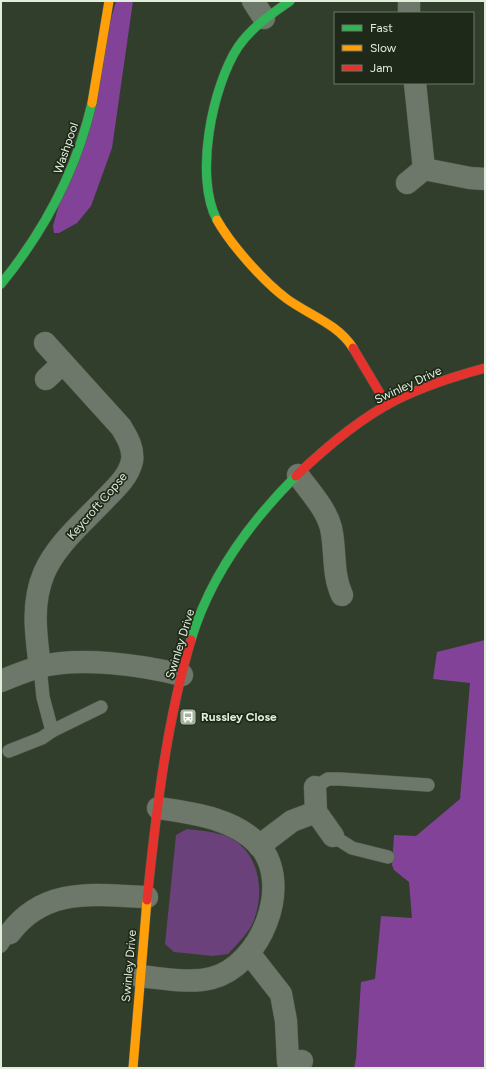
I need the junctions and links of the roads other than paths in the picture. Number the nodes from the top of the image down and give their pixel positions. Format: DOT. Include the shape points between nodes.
graph roads {
  1 [pos="110,1"];
  2 [pos="290,1"];
  3 [pos="409,1"];
  4 [pos="258,9"];
  5 [pos="409,12"];
  6 [pos="416,84"];
  7 [pos="424,169"];
  8 [pos="485,179"];
  9 [pos="407,183"];
  10 [pos="1,284"];
  11 [pos="45,343"];
  12 [pos="63,363"];
  13 [pos="485,368"];
  14 [pos="46,379"];
  15 [pos="387,405"];
  16 [pos="298,475"];
  17 [pos="342,595"];
  18 [pos="40,667"];
  19 [pos="182,675"];
  20 [pos="1,681"];
  21 [pos="101,706"];
  22 [pos="52,731"];
  23 [pos="9,751"];
  24 [pos="428,785"];
  25 [pos="315,787"];
  26 [pos="158,808"];
  27 [pos="316,812"];
  28 [pos="333,836"];
  29 [pos="259,846"];
  30 [pos="388,857"];
  31 [pos="147,896"];
  32 [pos="6,939"];
  33 [pos="249,953"];
  34 [pos="139,976"];
  35 [pos="287,1064"];
  36 [pos="133,1068"];
  1 -- 10 [label="street, Washpool" via="91,106 77,157 50,216"];
  2 -- 4 [label="street"];
  3 -- 5 [label="street"];
  4 -- 15 [label="street" via="249,33 226,68 219,88 207,173 211,207 235,245 275,289 347,339"];
  6 -- 7 [label="street"];
  7 -- 8 [label="street"];
  7 -- 9 [label="street"];
  11 -- 12 [label="street, Keycroft Copse"];
  12 -- 14 [label="street"];
  12 -- 18 [label="street, Keycroft Copse" via="121,427 129,440 132,461 123,480 66,540 44,572 35,614"];
  13 -- 15 [label="street, Swinley Drive" via="433,385"];
  15 -- 16 [label="street, Swinley Drive" via="322,452"];
  16 -- 17 [label="street" via="327,515 331,526 337,581"];
  16 -- 19 [label="street, Swinley Drive" via="243,535 221,569 206,598"];
  18 -- 19 [label="street" via="73,663 111,664 155,668"];
  18 -- 20 [label="street"];
  18 -- 22 [label="lane" via="43,697"];
  19 -- 26 [label="street, Swinley Drive"];
  21 -- 22 [label="lane"];
  22 -- 23 [label="lane" via="42,738"];
  24 -- 25 [label="lane" via="328,779"];
  25 -- 27 [label="street"];
  26 -- 29 [label="street" via="222,822 242,832"];
  26 -- 31 [label="street, Swinley Drive"];
  27 -- 28 [label="street"];
  27 -- 29 [label="street" via="292,822"];
  28 -- 30 [label="lane" via="352,848"];
  29 -- 33 [label="street" via="271,869 272,898 265,927"];
  31 -- 32 [label="street" via="88,895 54,900 25,916"];
  31 -- 34 [label="street, Swinley Drive"];
  33 -- 34 [label="street" via="224,973 212,978 186,980"];
  33 -- 35 [label="street" via="281,994 286,1021"];
  34 -- 36 [label="street, Swinley Drive"];
}
